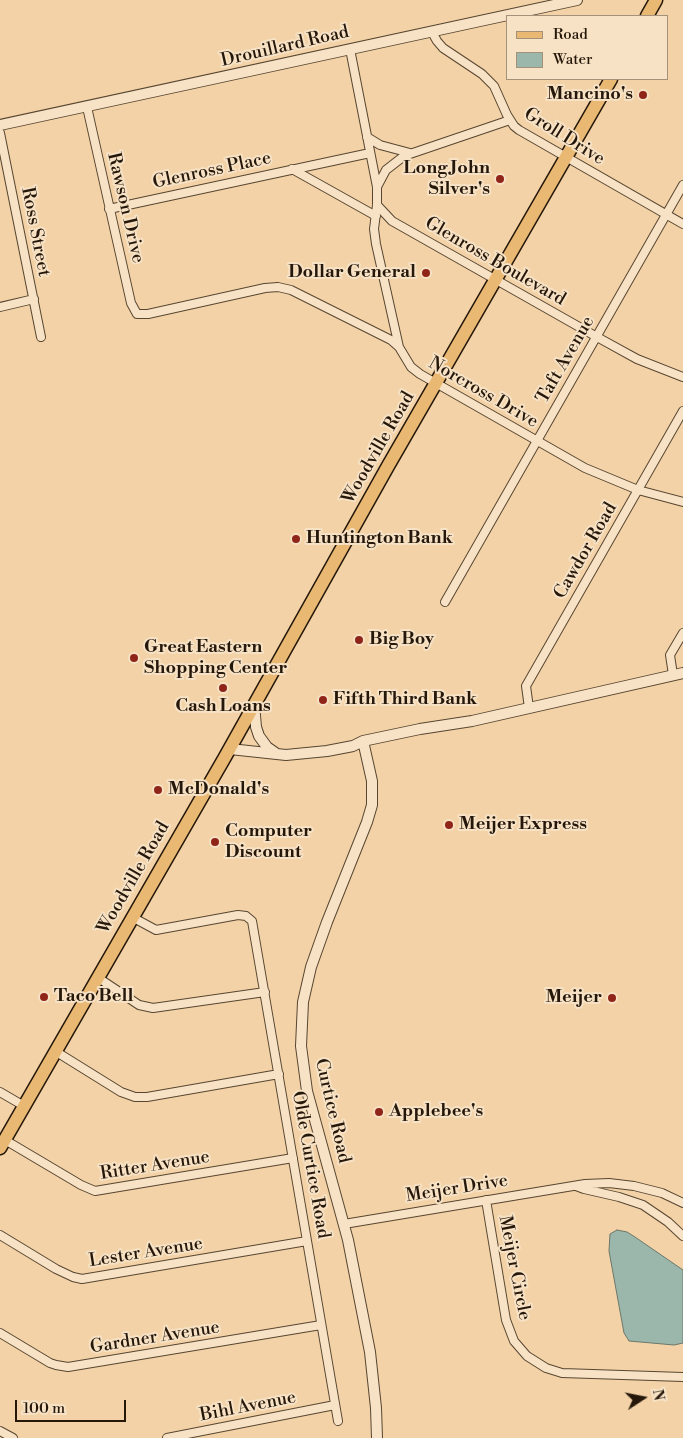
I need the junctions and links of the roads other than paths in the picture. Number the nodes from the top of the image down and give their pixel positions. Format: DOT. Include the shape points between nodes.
graph roads {
  1 [pos="577,0"];
  2 [pos="656,0"];
  3 [pos="509,15"];
  4 [pos="648,15"];
  5 [pos="506,16"];
  6 [pos="432,32"];
  7 [pos="350,49"];
  8 [pos="610,80"];
  9 [pos="87,107"];
  10 [pos="510,120"];
  11 [pos="0,126"];
  12 [pos="0,133"];
  13 [pos="367,137"];
  14 [pos="370,153"];
  15 [pos="412,153"];
  16 [pos="566,158"];
  17 [pos="292,169"];
  18 [pos="683,185"];
  19 [pos="377,187"];
  20 [pos="377,205"];
  21 [pos="109,208"];
  22 [pos="667,214"];
  23 [pos="376,216"];
  24 [pos="683,224"];
  25 [pos="497,280"];
  26 [pos="34,299"];
  27 [pos="0,307"];
  28 [pos="137,314"];
  29 [pos="41,337"];
  30 [pos="597,337"];
  31 [pos="399,346"];
  32 [pos="683,377"];
  33 [pos="437,384"];
  34 [pos="683,411"];
  35 [pos="537,442"];
  36 [pos="638,490"];
  37 [pos="683,502"];
  38 [pos="445,602"];
  39 [pos="683,633"];
  40 [pos="678,674"];
  41 [pos="254,704"];
  42 [pos="529,708"];
  43 [pos="363,741"];
  44 [pos="230,749"];
  45 [pos="280,755"];
  46 [pos="132,917"];
  47 [pos="97,978"];
  48 [pos="265,992"];
  49 [pos="55,1051"];
  50 [pos="279,1074"];
  51 [pos="0,1092"];
  52 [pos="24,1106"];
  53 [pos="2,1144"];
  54 [pos="293,1158"];
  55 [pos="576,1186"];
  56 [pos="486,1200"];
  57 [pos="683,1202"];
  58 [pos="344,1224"];
  59 [pos="0,1235"];
  60 [pos="683,1236"];
  61 [pos="307,1241"];
  62 [pos="322,1325"];
  63 [pos="0,1333"];
  64 [pos="683,1377"];
  65 [pos="335,1405"];
  66 [pos="338,1421"];
  67 [pos="0,1431"];
  68 [pos="13,1438"];
  69 [pos="167,1438"];
  70 [pos="377,1438"];
  1 -- 3 [label="street, Drouillard Road"];
  2 -- 4 [label="main road"];
  5 -- 6 [label="street, Drouillard Road"];
  6 -- 7 [label="street, Drouillard Road"];
  6 -- 10 [label="street, Groll Drive" via="442,48 482,74 494,86"];
  7 -- 9 [label="street, Drouillard Road"];
  7 -- 13 [label="street"];
  8 -- 16 [label="main road, Woodville Road"];
  9 -- 11 [label="street, Drouillard Road"];
  9 -- 21 [label="street, Rawson Drive"];
  10 -- 15 [label="street"];
  10 -- 16 [label="street, Groll Drive" via="519,130"];
  12 -- 26 [label="street, Ross Street"];
  13 -- 14 [label="street"];
  13 -- 15 [label="street" via="380,145"];
  14 -- 17 [label="street, Glenross Place"];
  14 -- 19 [label="street"];
  15 -- 19 [label="street" via="386,170"];
  16 -- 22 [label="street, Groll Drive"];
  16 -- 25 [label="main road, Woodville Road"];
  17 -- 21 [label="street, Glenross Place"];
  17 -- 23 [label="street, Glenross Place"];
  18 -- 22 [label="street, Taft Avenue"];
  19 -- 20 [label="street"];
  20 -- 23 [label="street"];
  20 -- 25 [label="street, Glenross Boulevard" via="392,221"];
  21 -- 28 [label="street, Rawson Drive" via="130,304"];
  22 -- 24 [label="street, Groll Drive"];
  22 -- 30 [label="street, Taft Avenue"];
  23 -- 31 [label="street" via="376,244"];
  25 -- 30 [label="street, Glenross Boulevard"];
  25 -- 33 [label="main road, Woodville Road"];
  26 -- 27 [label="street"];
  26 -- 29 [label="street, Ross Street"];
  28 -- 31 [label="street, Norcross Drive" via="278,288 303,295"];
  30 -- 32 [label="street, Glenross Boulevard" via="637,359"];
  30 -- 35 [label="street, Taft Avenue"];
  31 -- 33 [label="street, Norcross Drive" via="411,367"];
  33 -- 35 [label="street, Norcross Drive"];
  33 -- 41 [label="main road, Woodville Road"];
  34 -- 36 [label="street, Cawdor Road"];
  35 -- 36 [label="street, Norcross Drive" via="585,468"];
  35 -- 38 [label="street, Taft Avenue"];
  36 -- 37 [label="street, Norcross Drive"];
  36 -- 42 [label="street, Cawdor Road" via="526,686"];
  39 -- 40 [label="street" via="670,655"];
  40 -- 42 [label="street"];
  41 -- 44 [label="main road, Woodville Road"];
  41 -- 45 [label="street" via="259,736 267,747"];
  42 -- 43 [label="street"];
  43 -- 45 [label="street" via="327,751"];
  43 -- 58 [label="street, Curtice Road" via="372,781 372,805 316,952 306,988 301,1029 307,1091"];
  44 -- 45 [label="street"];
  44 -- 46 [label="main road, Woodville Road"];
  46 -- 47 [label="main road, Woodville Road"];
  46 -- 48 [label="street, Olde Curtice Road" via="156,930 229,916 248,917 253,924"];
  47 -- 48 [label="street" via="148,1008"];
  47 -- 49 [label="main road, Woodville Road"];
  48 -- 50 [label="street, Olde Curtice Road"];
  49 -- 50 [label="street" via="121,1092 135,1097"];
  49 -- 52 [label="main road, Woodville Road"];
  50 -- 54 [label="street, Olde Curtice Road"];
  51 -- 52 [label="street"];
  52 -- 53 [label="main road, Woodville Road"];
  53 -- 54 [label="street, Ritter Avenue" via="95,1191"];
  54 -- 61 [label="street, Olde Curtice Road"];
  55 -- 56 [label="street, Meijer Drive"];
  55 -- 57 [label="street, Meijer Drive" via="603,1183 633,1186"];
  55 -- 60 [label="street, Meijer Drive" via="643,1205"];
  56 -- 58 [label="street, Meijer Drive"];
  56 -- 64 [label="street, Meijer Circle" via="506,1320 514,1340 527,1356 562,1373"];
  58 -- 70 [label="street, Curtice Road" via="370,1352"];
  59 -- 61 [label="street, Lester Avenue" via="56,1269 82,1279"];
  61 -- 62 [label="street, Olde Curtice Road"];
  62 -- 63 [label="street, Gardner Avenue" via="68,1366 50,1363"];
  62 -- 65 [label="street, Olde Curtice Road"];
  65 -- 66 [label="street, Olde Curtice Road"];
  65 -- 69 [label="street, Bihl Avenue"];
  67 -- 68 [label="street"];
}
